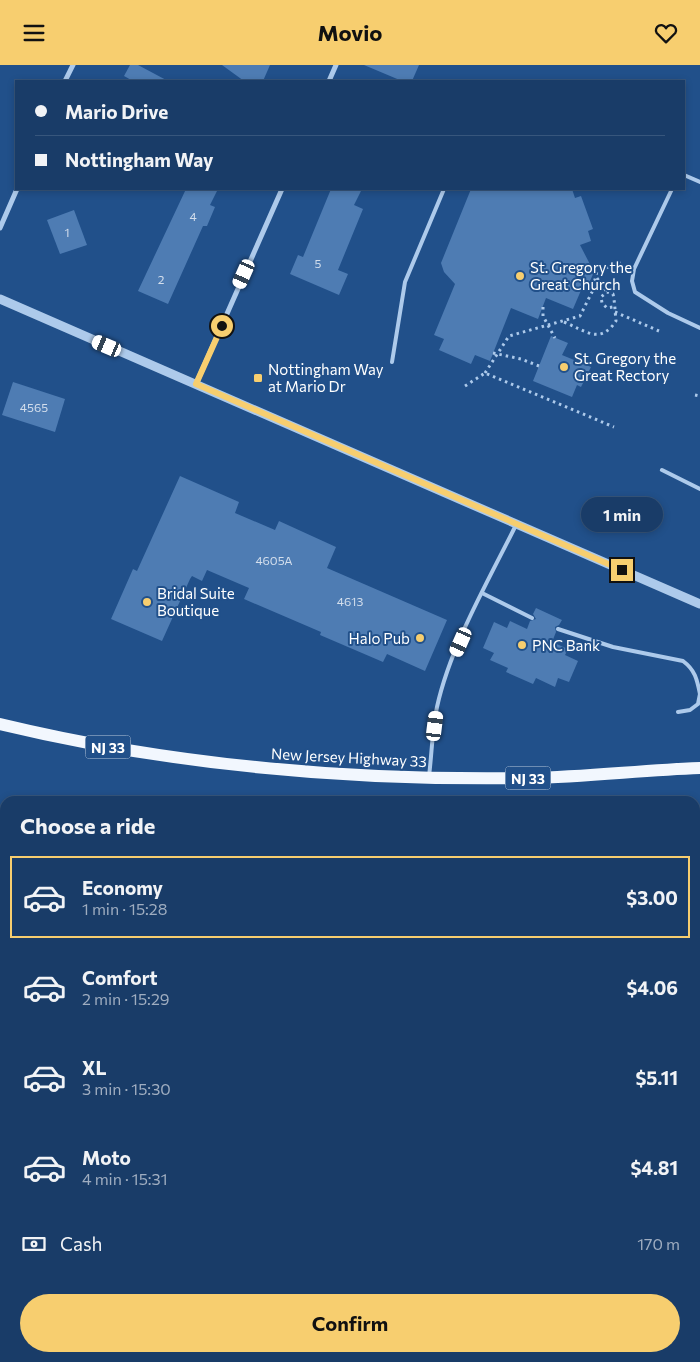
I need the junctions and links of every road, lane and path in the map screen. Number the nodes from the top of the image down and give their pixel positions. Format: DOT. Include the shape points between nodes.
graph roads {
  1 [pos="73,65"];
  2 [pos="336,65"];
  3 [pos="66,80"];
  4 [pos="329,80"];
  5 [pos="685,175"];
  6 [pos="700,182"];
  7 [pos="18,190"];
  8 [pos="282,190"];
  9 [pos="444,190"];
  10 [pos="672,190"];
  11 [pos="0,228"];
  12 [pos="634,269"];
  13 [pos="596,278"];
  14 [pos="607,293"];
  15 [pos="0,299"];
  16 [pos="543,307"];
  17 [pos="612,307"];
  18 [pos="615,312"];
  19 [pos="563,322"];
  20 [pos="548,327"];
  21 [pos="700,327"];
  22 [pos="659,331"];
  23 [pos="555,338"];
  24 [pos="493,353"];
  25 [pos="497,355"];
  26 [pos="392,362"];
  27 [pos="539,366"];
  28 [pos="485,373"];
  29 [pos="196,384"];
  30 [pos="465,386"];
  31 [pos="695,395"];
  32 [pos="700,396"];
  33 [pos="614,427"];
  34 [pos="662,469"];
  35 [pos="700,489"];
  36 [pos="517,524"];
  37 [pos="482,593"];
  38 [pos="700,604"];
  39 [pos="532,618"];
  40 [pos="558,629"];
  41 [pos="700,694"];
  42 [pos="678,712"];
  43 [pos="0,724"];
  44 [pos="700,768"];
  45 [pos="429,778"];
  1 -- 3 [label="street"];
  2 -- 4 [label="street"];
  5 -- 6 [label="lane"];
  7 -- 11 [label="street"];
  8 -- 29 [label="street"];
  9 -- 26 [label="lane" via="405,282"];
  10 -- 12 [label="lane"];
  12 -- 13 [label="path" via="619,263 596,271"];
  12 -- 21 [label="lane" via="635,293"];
  13 -- 14 [label="path"];
  13 -- 19 [label="path" via="580,316"];
  14 -- 17 [label="path" via="613,294 615,301"];
  14 -- 17 [label="path" via="601,297 602,303 607,308"];
  15 -- 29 [label="street"];
  16 -- 20 [label="path"];
  17 -- 18 [label="path"];
  18 -- 19 [label="path" via="616,321 608,333 600,336"];
  18 -- 22 [label="path"];
  19 -- 20 [label="path"];
  20 -- 23 [label="path"];
  20 -- 25 [label="path" via="509,336"];
  24 -- 25 [label="path"];
  25 -- 27 [label="path"];
  25 -- 28 [label="path"];
  28 -- 30 [label="path"];
  28 -- 33 [label="path"];
  29 -- 36 [label="street"];
  31 -- 32 [label="path"];
  34 -- 35 [label="lane"];
  36 -- 37 [label="lane"];
  36 -- 38 [label="street"];
  37 -- 39 [label="lane"];
  37 -- 45 [label="lane" via="446,674 437,709"];
  40 -- 41 [label="lane" via="613,647 683,661 691,666 697,677"];
  41 -- 42 [label="lane" via="698,704"];
  43 -- 45 [label="main road, New Jersey Highway 33 / NJ 33" via="138,753 218,764 315,773"];
  44 -- 45 [label="main road, New Jersey Highway 33 / NJ 33" via="531,778"];
}
